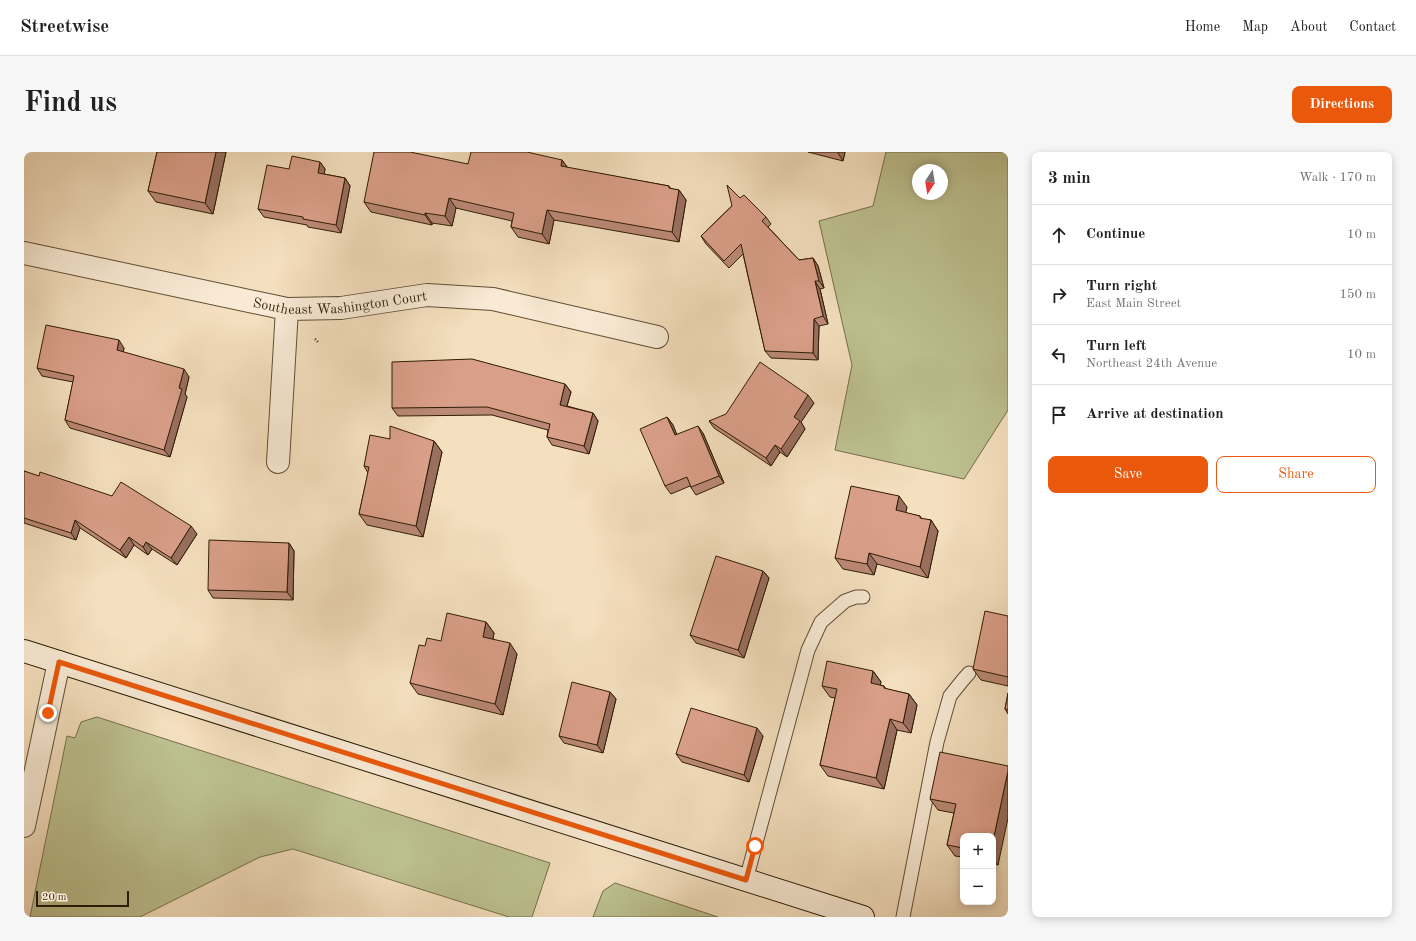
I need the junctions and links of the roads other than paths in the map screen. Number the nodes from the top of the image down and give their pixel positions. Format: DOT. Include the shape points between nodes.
graph roads {
  1 [pos="24,253"];
  2 [pos="286,309"];
  3 [pos="657,337"];
  4 [pos="278,462"];
  5 [pos="863,597"];
  6 [pos="24,651"];
  7 [pos="59,662"];
  8 [pos="969,673"];
  9 [pos="24,826"];
  10 [pos="746,880"];
  11 [pos="863,917"];
  12 [pos="903,917"];
  1 -- 2 [label="street, Southeast Washington Court"];
  2 -- 3 [label="street, Southeast Washington Court" via="341,308 427,295 493,299"];
  2 -- 4 [label="street"];
  5 -- 10 [label="lane" via="845,601 821,622 808,650"];
  6 -- 7 [label="street"];
  7 -- 9 [label="street"];
  7 -- 10 [label="street"];
  8 -- 12 [label="lane" via="950,696 937,742"];
  10 -- 11 [label="street"];
}
